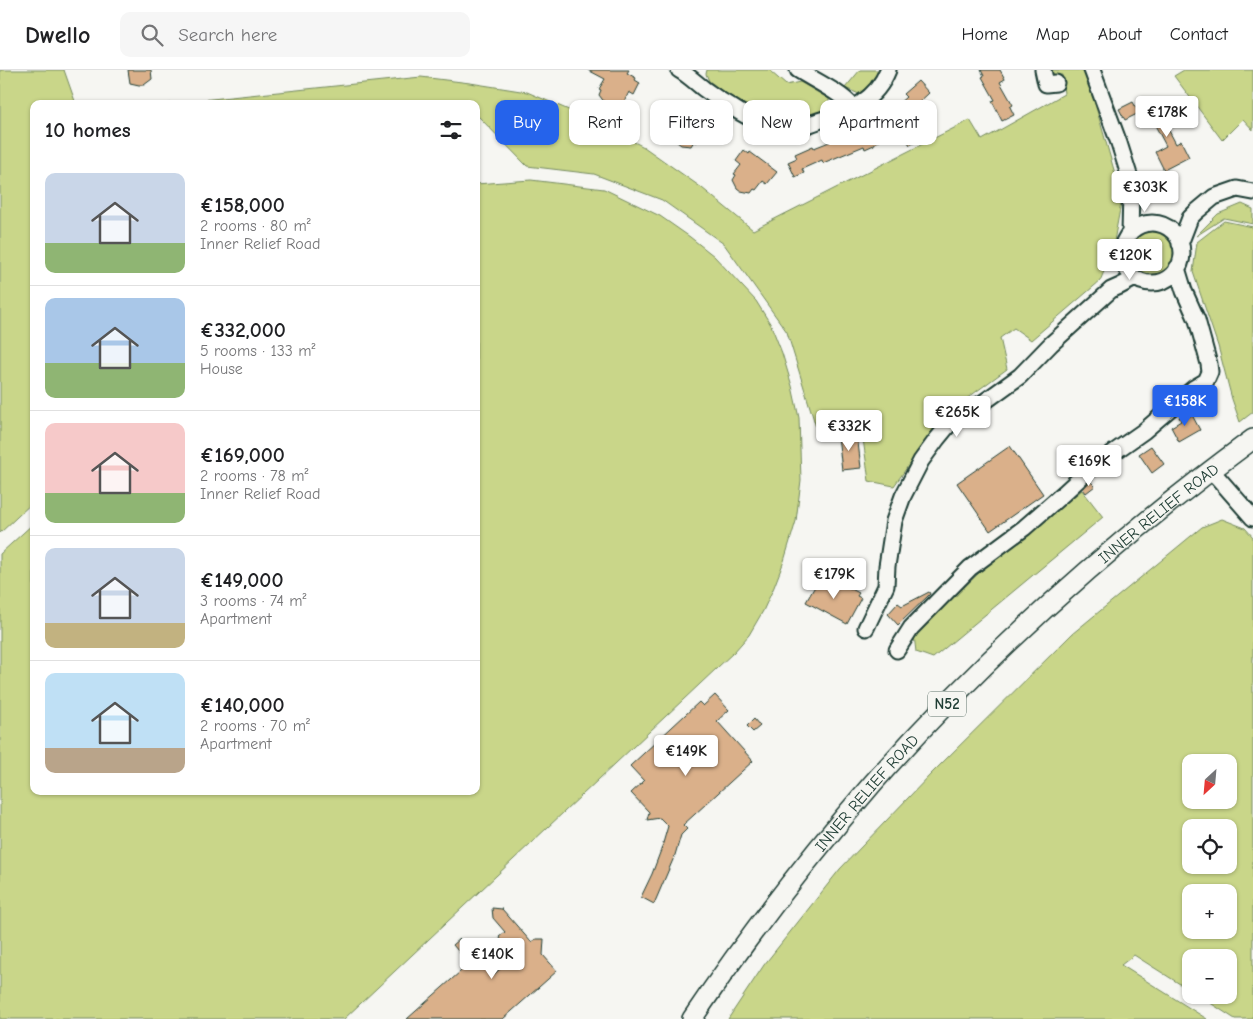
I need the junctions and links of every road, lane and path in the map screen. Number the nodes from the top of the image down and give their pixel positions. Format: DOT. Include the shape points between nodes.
graph roads {
  1 [pos="679,70"];
  2 [pos="798,70"];
  3 [pos="888,70"];
  4 [pos="1044,70"];
  5 [pos="1092,70"];
  6 [pos="695,75"];
  7 [pos="1056,83"];
  8 [pos="846,100"];
  9 [pos="866,100"];
  10 [pos="820,120"];
  11 [pos="1131,192"];
  12 [pos="1253,192"];
  13 [pos="1190,218"];
  14 [pos="1146,224"];
  15 [pos="1167,228"];
  16 [pos="1130,233"];
  17 [pos="1180,244"];
  18 [pos="1123,261"];
  19 [pos="1177,268"];
  20 [pos="1135,278"];
  21 [pos="1162,281"];
  22 [pos="1111,290"];
  23 [pos="1184,291"];
  24 [pos="1253,439"];
  25 [pos="1211,470"];
  26 [pos="1253,518"];
  27 [pos="866,628"];
  28 [pos="897,650"];
  29 [pos="692,1019"];
  1 -- 6 [label="street"];
  2 -- 8 [label="street"];
  3 -- 9 [label="street" via="875,92"];
  4 -- 7 [label="street" via="1046,84"];
  5 -- 11 [label="street" via="1130,178"];
  6 -- 10 [label="street" via="706,90 755,122 778,128 801,127"];
  11 -- 14 [label="street"];
  11 -- 16 [label="street"];
  12 -- 13 [label="street" via="1237,189 1214,197"];
  13 -- 15 [label="street"];
  13 -- 17 [label="street"];
  14 -- 15 [label="street"];
  14 -- 16 [label="street"];
  15 -- 17 [label="street"];
  16 -- 18 [label="street" via="1124,241"];
  17 -- 19 [label="street" via="1181,259"];
  18 -- 20 [label="street"];
  18 -- 22 [label="street"];
  19 -- 21 [label="street"];
  19 -- 23 [label="street"];
  20 -- 21 [label="street" via="1153,283"];
  20 -- 22 [label="street"];
  21 -- 23 [label="street"];
  22 -- 27 [label="street" via="1020,376 951,422 937,438 903,496 894,521 886,586"];
  23 -- 28 [label="street" via="1197,320 1209,364 1206,380 1144,431 1090,469 1024,528 970,568 911,628"];
  24 -- 25 [label="main road, INNER RELIEF ROAD / N52"];
  25 -- 26 [label="street"];
  25 -- 29 [label="main road, INNER RELIEF ROAD / N52" via="1100,560 1025,627 928,724 873,783 779,898"];
}
